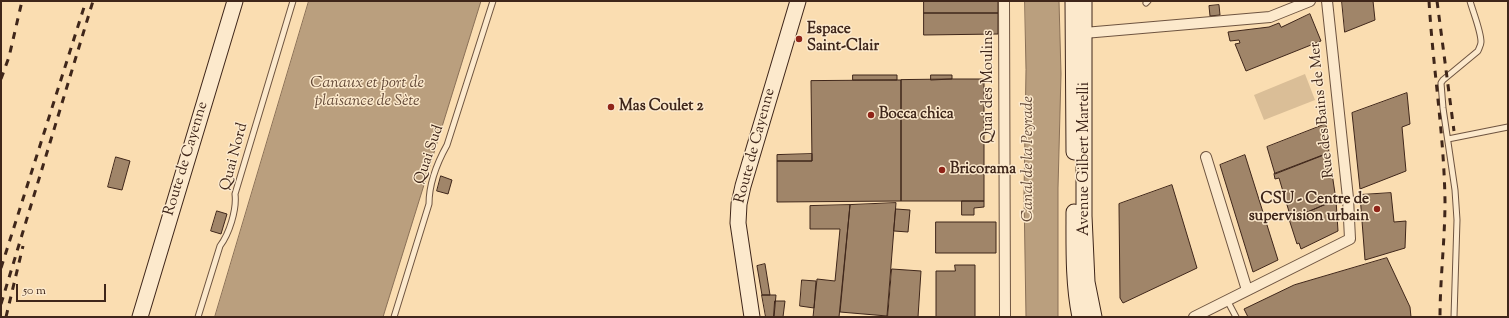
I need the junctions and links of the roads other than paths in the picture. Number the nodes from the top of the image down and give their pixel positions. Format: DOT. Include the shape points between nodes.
graph roads {
  1 [pos="234,1"];
  2 [pos="294,1"];
  3 [pos="493,1"];
  4 [pos="798,1"];
  5 [pos="1004,1"];
  6 [pos="1073,1"];
  7 [pos="1084,1"];
  8 [pos="1310,1"];
  9 [pos="1327,1"];
  10 [pos="1470,1"];
  11 [pos="1084,33"];
  12 [pos="1508,127"];
  13 [pos="1448,139"];
  14 [pos="1206,157"];
  15 [pos="1247,290"];
  16 [pos="1227,300"];
  17 [pos="140,317"];
  18 [pos="198,317"];
  19 [pos="394,317"];
  20 [pos="752,317"];
  21 [pos="1005,317"];
  22 [pos="1080,317"];
  23 [pos="1094,317"];
  24 [pos="1194,317"];
  25 [pos="1236,317"];
  26 [pos="1454,317"];
  1 -- 17 [label="street, Route de Cayenne"];
  2 -- 18 [label="lane, Quai Nord" via="235,194 236,203 226,237 220,246"];
  3 -- 19 [label="lane, Quai Sud" via="447,145 439,159 429,194 429,204"];
  4 -- 20 [label="street, Route de Cayenne" via="739,204 738,223"];
  5 -- 21 [label="street, Quai des Moulins"];
  6 -- 22 [label="street, Avenue Gilbert Martelli" via="1075,268"];
  7 -- 11 [label="street, Avenue Gilbert Martelli"];
  8 -- 11 [label="street" via="1270,17"];
  9 -- 15 [label="street, Rue des Bains de Mer" via="1350,239"];
  10 -- 13 [label="lane" via="1481,42 1478,51 1442,80"];
  11 -- 23 [label="street, Avenue Gilbert Martelli" via="1084,216 1087,282"];
  12 -- 13 [label="lane"];
  13 -- 26 [label="lane" via="1455,190"];
  14 -- 15 [label="street"];
  15 -- 16 [label="street"];
  16 -- 24 [label="street"];
  16 -- 25 [label="lane"];
}
